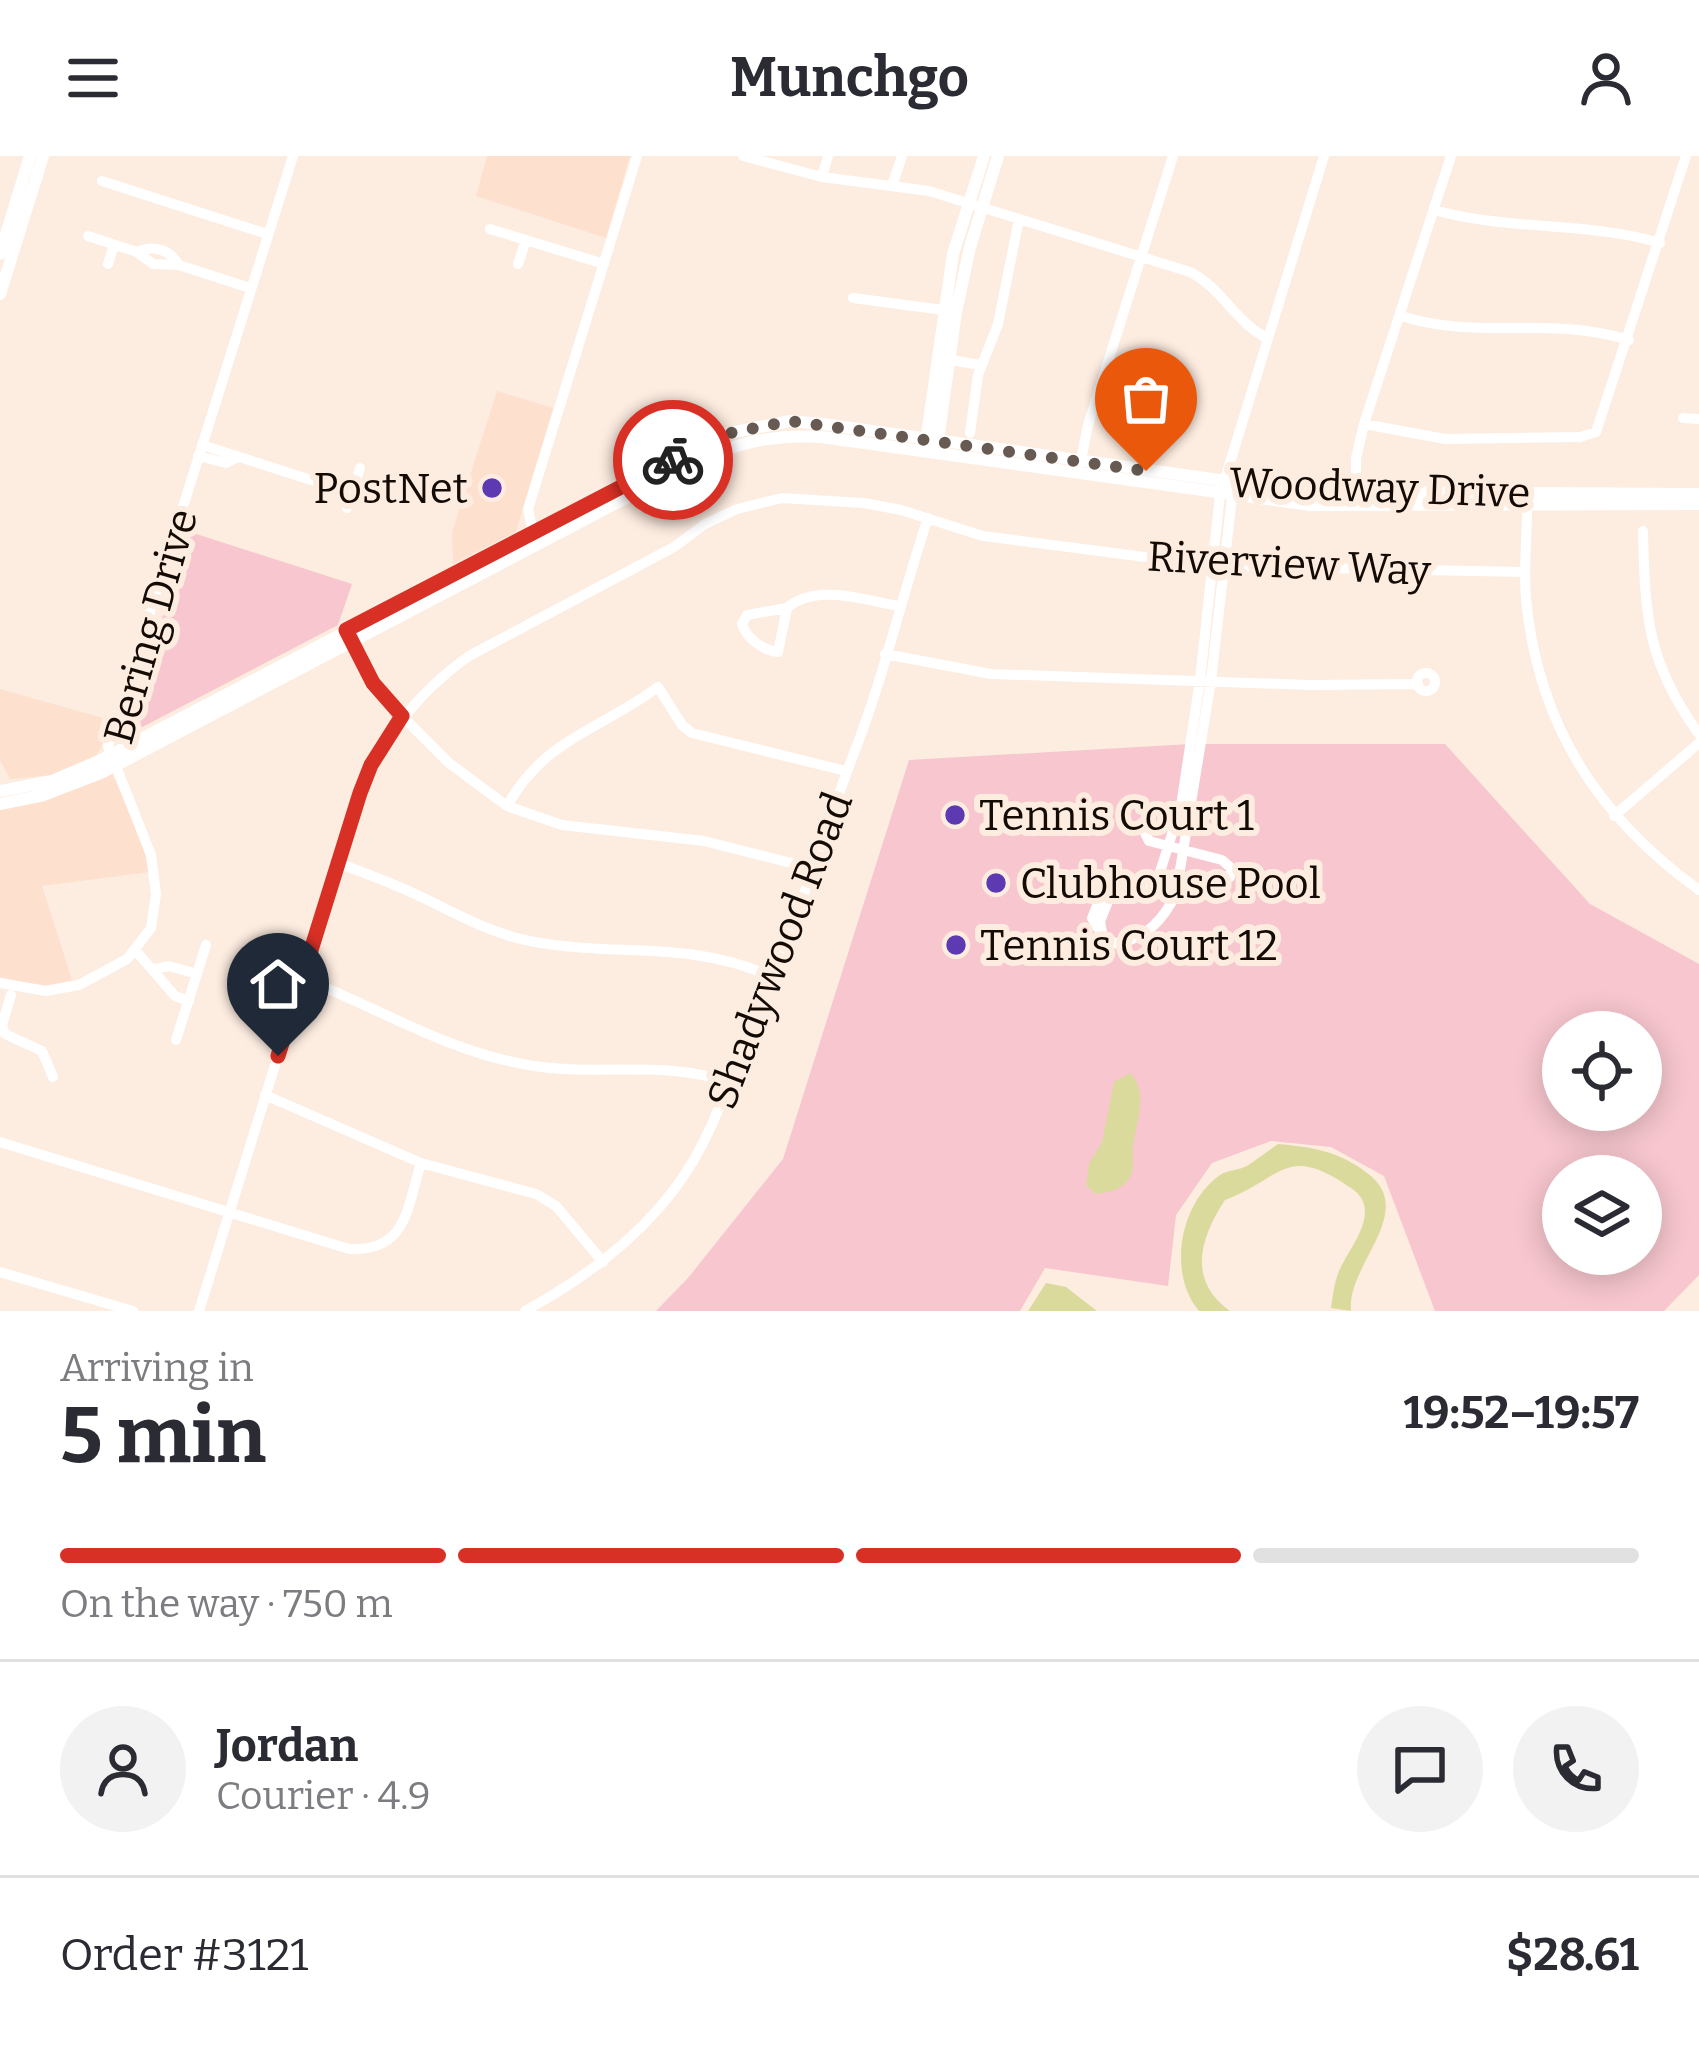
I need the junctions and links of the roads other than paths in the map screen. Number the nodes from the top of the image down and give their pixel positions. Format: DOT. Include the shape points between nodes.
graph roads {
  1 [pos="30,156"];
  2 [pos="43,156"];
  3 [pos="292,156"];
  4 [pos="637,156"];
  5 [pos="743,156"];
  6 [pos="828,156"];
  7 [pos="902,156"];
  8 [pos="984,156"];
  9 [pos="998,156"];
  10 [pos="1173,156"];
  11 [pos="1324,156"];
  12 [pos="1451,156"];
  13 [pos="1687,156"];
  14 [pos="822,178"];
  15 [pos="102,181"];
  16 [pos="892,187"];
  17 [pos="976,206"];
  18 [pos="1434,210"];
  19 [pos="13,211"];
  20 [pos="1019,219"];
  21 [pos="490,229"];
  22 [pos="267,234"];
  23 [pos="88,236"];
  24 [pos="526,240"];
  25 [pos="1660,243"];
  26 [pos="114,245"];
  27 [pos="0,254"];
  28 [pos="1141,256"];
  29 [pos="108,264"];
  30 [pos="518,264"];
  31 [pos="604,265"];
  32 [pos="250,288"];
  33 [pos="0,294"];
  34 [pos="853,298"];
  35 [pos="949,311"];
  36 [pos="1401,316"];
  37 [pos="1268,338"];
  38 [pos="1629,340"];
  39 [pos="950,360"];
  40 [pos="981,365"];
  41 [pos="1683,418"];
  42 [pos="1699,419"];
  43 [pos="1364,424"];
  44 [pos="970,433"];
  45 [pos="931,443"];
  46 [pos="200,450"];
  47 [pos="360,468"];
  48 [pos="1080,468"];
  49 [pos="1226,492"];
  50 [pos="352,493"];
  51 [pos="1699,494"];
  52 [pos="1356,498"];
  53 [pos="1527,499"];
  54 [pos="1699,504"];
  55 [pos="347,508"];
  56 [pos="928,518"];
  57 [pos="1643,531"];
  58 [pos="535,537"];
  59 [pos="1219,566"];
  60 [pos="1526,572"];
  61 [pos="898,606"];
  62 [pos="787,608"];
  63 [pos="348,637"];
  64 [pos="885,654"];
  65 [pos="1206,681"];
  66 [pos="1418,684"];
  67 [pos="402,716"];
  68 [pos="1699,738"];
  69 [pos="112,761"];
  70 [pos="846,771"];
  71 [pos="10,794"];
  72 [pos="0,804"];
  73 [pos="508,806"];
  74 [pos="1614,816"];
  75 [pos="1144,831"];
  76 [pos="1168,847"];
  77 [pos="1186,852"];
  78 [pos="338,862"];
  79 [pos="811,868"];
  80 [pos="1699,890"];
  81 [pos="206,946"];
  82 [pos="136,951"];
  83 [pos="155,969"];
  84 [pos="196,974"];
  85 [pos="770,976"];
  86 [pos="302,978"];
  87 [pos="8,988"];
  88 [pos="189,1001"];
  89 [pos="176,1040"];
  90 [pos="53,1077"];
  91 [pos="731,1084"];
  92 [pos="265,1096"];
  93 [pos="0,1142"];
  94 [pos="421,1163"];
  95 [pos="230,1212"];
  96 [pos="603,1262"];
  97 [pos="0,1271"];
  98 [pos="133,1311"];
  99 [pos="199,1311"];
  100 [pos="525,1311"];
  1 -- 19 [label="main road"];
  2 -- 19 [label="main road"];
  3 -- 22 [label="street, Bering Drive"];
  4 -- 31 [label="street"];
  5 -- 14 [label="street"];
  6 -- 14 [label="street"];
  7 -- 16 [label="street"];
  8 -- 17 [label="main road"];
  9 -- 17 [label="main road"];
  10 -- 28 [label="street"];
  11 -- 37 [label="street"];
  12 -- 18 [label="street"];
  13 -- 25 [label="street"];
  14 -- 16 [label="street"];
  15 -- 22 [label="street"];
  16 -- 17 [label="street"];
  17 -- 20 [label="street"];
  17 -- 35 [label="main road"];
  18 -- 25 [label="street"];
  18 -- 36 [label="street"];
  19 -- 27 [label="main road"];
  19 -- 33 [label="main road"];
  20 -- 28 [label="street"];
  20 -- 40 [label="street"];
  21 -- 24 [label="street"];
  22 -- 32 [label="street, Bering Drive"];
  23 -- 26 [label="street"];
  24 -- 30 [label="street"];
  24 -- 31 [label="street"];
  25 -- 38 [label="street"];
  26 -- 29 [label="street"];
  26 -- 32 [label="street" via="153,264"];
  28 -- 37 [label="street" via="1203,278 1245,325"];
  28 -- 48 [label="street"];
  31 -- 58 [label="street" via="527,509"];
  32 -- 46 [label="street, Bering Drive"];
  34 -- 35 [label="street"];
  35 -- 39 [label="main road"];
  35 -- 45 [label="main road"];
  36 -- 38 [label="street" via="1455,329 1546,325"];
  36 -- 43 [label="street"];
  37 -- 49 [label="street"];
  38 -- 43 [label="street" via="1596,432 1444,439"];
  39 -- 40 [label="street"];
  39 -- 45 [label="main road"];
  40 -- 44 [label="street"];
  41 -- 42 [label="street"];
  43 -- 52 [label="street"];
  45 -- 48 [label="main road, Woodway Drive"];
  45 -- 58 [label="main road, Woodway Drive" via="822,430 766,436 632,486"];
  46 -- 50 [label="street"];
  46 -- 69 [label="street, Bering Drive" via="108,746"];
  47 -- 50 [label="street"];
  48 -- 49 [label="main road, Woodway Drive"];
  49 -- 52 [label="main road, Woodway Drive"];
  49 -- 59 [label="street"];
  50 -- 55 [label="street"];
  51 -- 53 [label="main road, Woodway Drive"];
  52 -- 53 [label="main road, Woodway Drive"];
  53 -- 54 [label="main road, Woodway Drive"];
  53 -- 60 [label="street"];
  56 -- 59 [label="street, Riverview Way" via="983,536"];
  56 -- 61 [label="street, Shadywood Road"];
  56 -- 67 [label="street, Riverview Way" via="815,499 737,509 469,656"];
  57 -- 68 [label="street" via="1654,654"];
  58 -- 63 [label="main road, Woodway Drive"];
  59 -- 60 [label="street, Riverview Way"];
  59 -- 65 [label="street"];
  60 -- 74 [label="street" via="1530,634 1548,701 1573,760"];
  61 -- 62 [label="street" via="811,596"];
  61 -- 64 [label="street, Shadywood Road"];
  62 -- 62 [label="street" via="747,615 745,633 778,652"];
  63 -- 67 [label="street"];
  63 -- 69 [label="main road, Woodway Drive"];
  64 -- 65 [label="street" via="991,674"];
  64 -- 70 [label="street, Shadywood Road"];
  65 -- 66 [label="street"];
  65 -- 76 [label="street"];
  65 -- 77 [label="street"];
  67 -- 73 [label="street"];
  67 -- 78 [label="street, Riverview Way" via="371,765"];
  68 -- 74 [label="street"];
  69 -- 71 [label="main road, Woodway Drive" via="77,784"];
  69 -- 82 [label="street, Bering Drive" via="155,882 154,916"];
  70 -- 73 [label="street" via="692,733 658,687 554,748"];
  70 -- 79 [label="street, Shadywood Road"];
  71 -- 72 [label="main road, Woodway Drive"];
  73 -- 79 [label="street" via="562,825 704,841"];
  74 -- 80 [label="street"];
  75 -- 76 [label="street" via="1149,842"];
  76 -- 77 [label="street"];
  76 -- 77 [label="street" via="1159,875 1112,896 1100,930 1107,941 1124,944 1158,923 1176,894"];
  78 -- 85 [label="street" via="531,942 689,952"];
  78 -- 86 [label="street, Riverview Way"];
  79 -- 85 [label="street, Shadywood Road"];
  81 -- 84 [label="street"];
  82 -- 83 [label="street"];
  82 -- 87 [label="street" via="66,989"];
  83 -- 84 [label="street"];
  83 -- 88 [label="street"];
  84 -- 88 [label="street"];
  85 -- 91 [label="street, Shadywood Road"];
  86 -- 91 [label="street" via="480,1055 568,1071 682,1071"];
  86 -- 92 [label="street, Riverview Way"];
  87 -- 90 [label="street" via="4,1034 42,1051"];
  88 -- 89 [label="street"];
  91 -- 96 [label="street, Shadywood Road" via="671,1194"];
  92 -- 94 [label="street"];
  92 -- 95 [label="street, Riverview Way"];
  93 -- 95 [label="street"];
  94 -- 95 [label="street" via="403,1224 374,1249 349,1250"];
  94 -- 96 [label="street" via="536,1194"];
  95 -- 99 [label="street, Riverview Way"];
  96 -- 100 [label="street, Shadywood Road"];
  97 -- 98 [label="street"];
}
